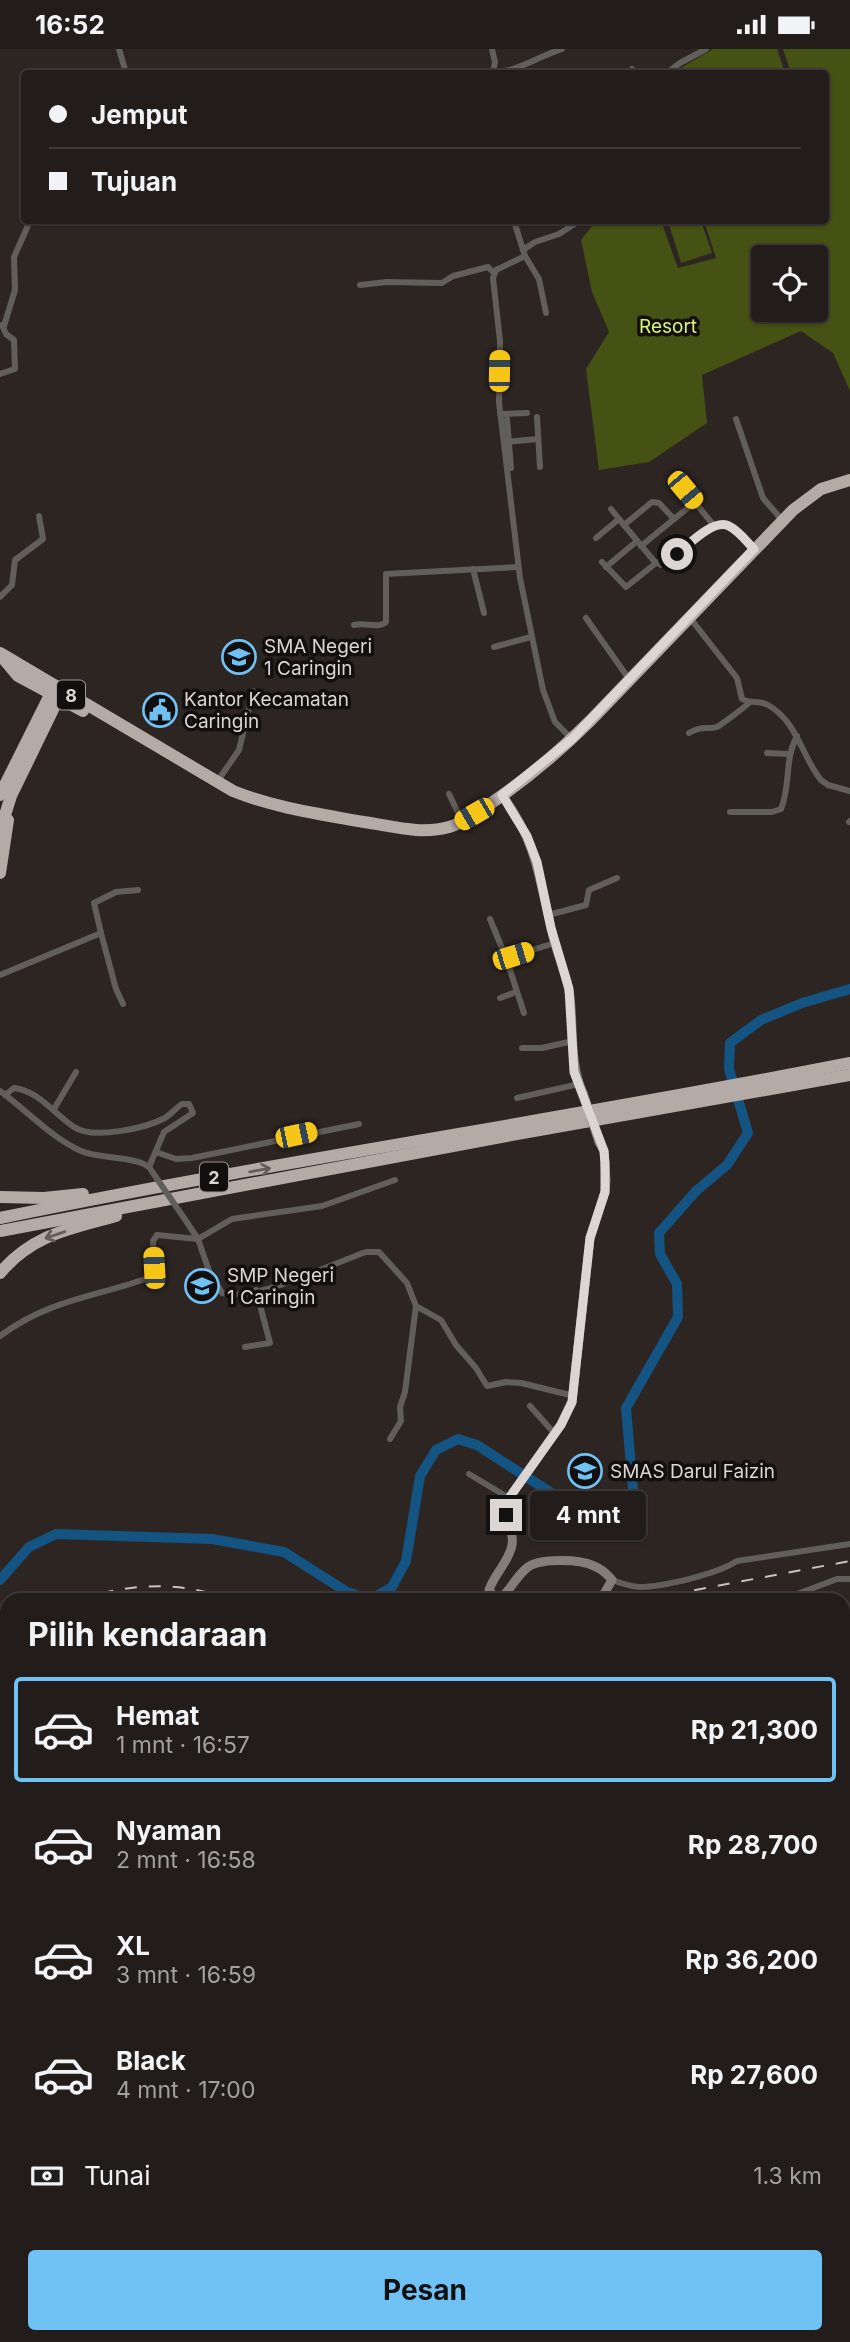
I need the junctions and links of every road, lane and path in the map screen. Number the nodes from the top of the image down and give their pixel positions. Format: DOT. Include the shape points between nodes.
graph roads {
  1 [pos="119,49"];
  2 [pos="492,49"];
  3 [pos="562,49"];
  4 [pos="706,49"];
  5 [pos="125,70"];
  6 [pos="494,70"];
  7 [pos="508,70"];
  8 [pos="672,70"];
  9 [pos="29,224"];
  10 [pos="515,224"];
  11 [pos="574,224"];
  12 [pos="524,253"];
  13 [pos="494,273"];
  14 [pos="360,285"];
  15 [pos="546,313"];
  16 [pos="2,325"];
  17 [pos="0,374"];
  18 [pos="527,413"];
  19 [pos="500,414"];
  20 [pos="537,417"];
  21 [pos="507,419"];
  22 [pos="736,419"];
  23 [pos="538,439"];
  24 [pos="506,442"];
  25 [pos="540,467"];
  26 [pos="511,468"];
  27 [pos="850,480"];
  28 [pos="685,490"];
  29 [pos="695,502"];
  30 [pos="611,509"];
  31 [pos="40,516"];
  32 [pos="674,519"];
  33 [pos="782,520"];
  34 [pos="622,522"];
  35 [pos="715,527"];
  36 [pos="596,538"];
  37 [pos="639,543"];
  38 [pos="754,549"];
  39 [pos="656,563"];
  40 [pos="518,567"];
  41 [pos="473,569"];
  42 [pos="0,597"];
  43 [pos="484,613"];
  44 [pos="689,617"];
  45 [pos="586,618"];
  46 [pos="354,625"];
  47 [pos="531,637"];
  48 [pos="494,647"];
  49 [pos="0,654"];
  50 [pos="629,679"];
  51 [pos="31,683"];
  52 [pos="253,691"];
  53 [pos="56,692"];
  54 [pos="749,702"];
  55 [pos="81,710"];
  56 [pos="45,713"];
  57 [pos="689,733"];
  58 [pos="797,736"];
  59 [pos="141,737"];
  60 [pos="572,739"];
  61 [pos="766,753"];
  62 [pos="788,754"];
  63 [pos="217,782"];
  64 [pos="850,791"];
  65 [pos="449,794"];
  66 [pos="6,795"];
  67 [pos="502,795"];
  68 [pos="730,812"];
  69 [pos="462,821"];
  70 [pos="0,831"];
  71 [pos="0,873"];
  72 [pos="617,878"];
  73 [pos="138,890"];
  74 [pos="548,915"];
  75 [pos="490,919"];
  76 [pos="101,933"];
  77 [pos="555,943"];
  78 [pos="506,958"];
  79 [pos="0,975"];
  80 [pos="516,992"];
  81 [pos="500,998"];
  82 [pos="123,1004"];
  83 [pos="524,1013"];
  84 [pos="573,1041"];
  85 [pos="522,1048"];
  86 [pos="850,1063"];
  87 [pos="76,1072"];
  88 [pos="822,1075"];
  89 [pos="850,1075"];
  90 [pos="581,1088"];
  91 [pos="3,1093"];
  92 [pos="517,1098"];
  93 [pos="54,1109"];
  94 [pos="359,1124"];
  95 [pos="432,1145"];
  96 [pos="156,1152"];
  97 [pos="150,1169"];
  98 [pos="395,1180"];
  99 [pos="180,1183"];
  100 [pos="191,1195"];
  101 [pos="0,1197"];
  102 [pos="0,1218"];
  103 [pos="0,1231"];
  104 [pos="198,1239"];
  105 [pos="0,1273"];
  106 [pos="256,1290"];
  107 [pos="416,1306"];
  108 [pos="0,1336"];
  109 [pos="245,1347"];
  110 [pos="574,1396"];
  111 [pos="530,1406"];
  112 [pos="555,1434"];
  113 [pos="390,1439"];
  114 [pos="469,1474"];
  115 [pos="511,1496"];
  116 [pos="850,1544"];
  117 [pos="850,1579"];
  118 [pos="612,1580"];
  119 [pos="491,1593"];
  120 [pos="506,1593"];
  121 [pos="605,1593"];
  122 [pos="800,1593"];
  1 -- 5 [label="street"];
  2 -- 6 [label="street"];
  3 -- 7 [label="street"];
  4 -- 8 [label="street"];
  9 -- 16 [label="street" via="14,257 15,290"];
  10 -- 12 [label="street"];
  11 -- 12 [label="street" via="535,242"];
  12 -- 13 [label="street"];
  12 -- 15 [label="street" via="539,279"];
  13 -- 14 [label="street" via="488,267 442,283"];
  13 -- 19 [label="street"];
  16 -- 17 [label="street" via="15,340 15,369"];
  18 -- 19 [label="street"];
  19 -- 24 [label="street"];
  20 -- 23 [label="street"];
  21 -- 24 [label="street"];
  22 -- 33 [label="street" via="763,498"];
  23 -- 24 [label="street"];
  23 -- 25 [label="street"];
  24 -- 26 [label="street"];
  24 -- 40 [label="street"];
  27 -- 33 [label="highway, 8" via="811,495"];
  28 -- 29 [label="street"];
  29 -- 32 [label="street"];
  29 -- 35 [label="street"];
  30 -- 34 [label="street"];
  31 -- 42 [label="street" via="43,539 15,560 13,582"];
  32 -- 34 [label="street" via="652,502"];
  32 -- 37 [label="street"];
  33 -- 38 [label="highway, 8"];
  34 -- 36 [label="street"];
  34 -- 37 [label="street"];
  35 -- 38 [label="street" via="730,527"];
  35 -- 39 [label="street" via="666,563"];
  37 -- 39 [label="street"];
  37 -- 39 [label="street" via="604,565 625,587"];
  38 -- 44 [label="highway, 8"];
  40 -- 41 [label="street"];
  40 -- 47 [label="street"];
  41 -- 43 [label="street"];
  41 -- 46 [label="street" via="385,574 386,622"];
  44 -- 50 [label="highway, 8"];
  44 -- 54 [label="street" via="735,675 741,697"];
  45 -- 50 [label="street"];
  47 -- 48 [label="street"];
  47 -- 60 [label="street" via="552,715"];
  49 -- 51 [label="highway, 8" via="8,667"];
  49 -- 53 [label="highway, 8"];
  50 -- 60 [label="highway, 8"];
  51 -- 53 [label="highway, 8"];
  51 -- 56 [label="highway"];
  52 -- 63 [label="street" via="239,750"];
  53 -- 55 [label="highway, 8"];
  53 -- 56 [label="highway"];
  53 -- 59 [label="highway, 8"];
  54 -- 57 [label="street" via="718,726"];
  54 -- 58 [label="street" via="770,706"];
  55 -- 56 [label="highway"];
  55 -- 59 [label="highway, 8" via="114,730"];
  56 -- 66 [label="highway"];
  58 -- 62 [label="street"];
  58 -- 64 [label="street" via="821,780"];
  59 -- 63 [label="highway, 8"];
  60 -- 67 [label="highway, 8"];
  61 -- 62 [label="street"];
  62 -- 68 [label="street" via="781,809"];
  63 -- 69 [label="highway, 8" via="276,805 405,829 435,830"];
  65 -- 69 [label="street"];
  66 -- 70 [label="highway"];
  66 -- 71 [label="highway"];
  67 -- 69 [label="highway, 8"];
  67 -- 74 [label="street" via="531,845"];
  72 -- 74 [label="street" via="589,890 586,905"];
  73 -- 76 [label="street" via="116,892 94,903"];
  74 -- 77 [label="street"];
  75 -- 78 [label="street"];
  76 -- 79 [label="street"];
  76 -- 82 [label="street"];
  77 -- 78 [label="street"];
  77 -- 84 [label="street" via="569,989"];
  78 -- 80 [label="street"];
  80 -- 81 [label="street"];
  80 -- 83 [label="street"];
  84 -- 85 [label="street"];
  84 -- 90 [label="street" via="573,1063"];
  86 -- 88 [label="highway, 2"];
  87 -- 93 [label="street"];
  88 -- 89 [label="highway, 2"];
  88 -- 95 [label="highway, 2"];
  90 -- 92 [label="street"];
  90 -- 110 [label="street, bridge" via="604,1151 606,1180 590,1238"];
  91 -- 93 [label="street" via="17,1088"];
  91 -- 97 [label="street" via="76,1149 142,1163"];
  93 -- 96 [label="street" via="78,1129 108,1132 162,1119 189,1104 192,1115 167,1129"];
  94 -- 96 [label="street" via="192,1158 176,1159"];
  99 -- 95 [label="highway, 2, one-way"];
  95 -- 100 [label="highway, 2"];
  96 -- 97 [label="street"];
  97 -- 104 [label="street, bridge"];
  98 -- 104 [label="street" via="321,1206 232,1219"];
  99 -- 101 [label="highway" via="44,1199"];
  99 -- 102 [label="highway, 2"];
  100 -- 103 [label="highway, 2"];
  100 -- 105 [label="highway, one-way" via="48,1236 23,1249"];
  104 -- 106 [label="street" via="220,1292 231,1295"];
  104 -- 108 [label="street" via="157,1235 151,1277 70,1300 37,1313"];
  106 -- 107 [label="street" via="377,1252 404,1280"];
  106 -- 109 [label="street" via="270,1343"];
  107 -- 110 [label="street" via="441,1319 487,1386 517,1382"];
  107 -- 113 [label="street" via="400,1425"];
  110 -- 112 [label="street"];
  111 -- 112 [label="street"];
  112 -- 115 [label="street"];
  114 -- 115 [label="street"];
  115 -- 119 [label="street" via="506,1511 513,1543 491,1584"];
  116 -- 118 [label="street" via="737,1561 713,1572 642,1587"];
  117 -- 122 [label="street" via="836,1579"];
  118 -- 120 [label="street" via="591,1564 546,1562 528,1568"];
  118 -- 121 [label="street"];
}
